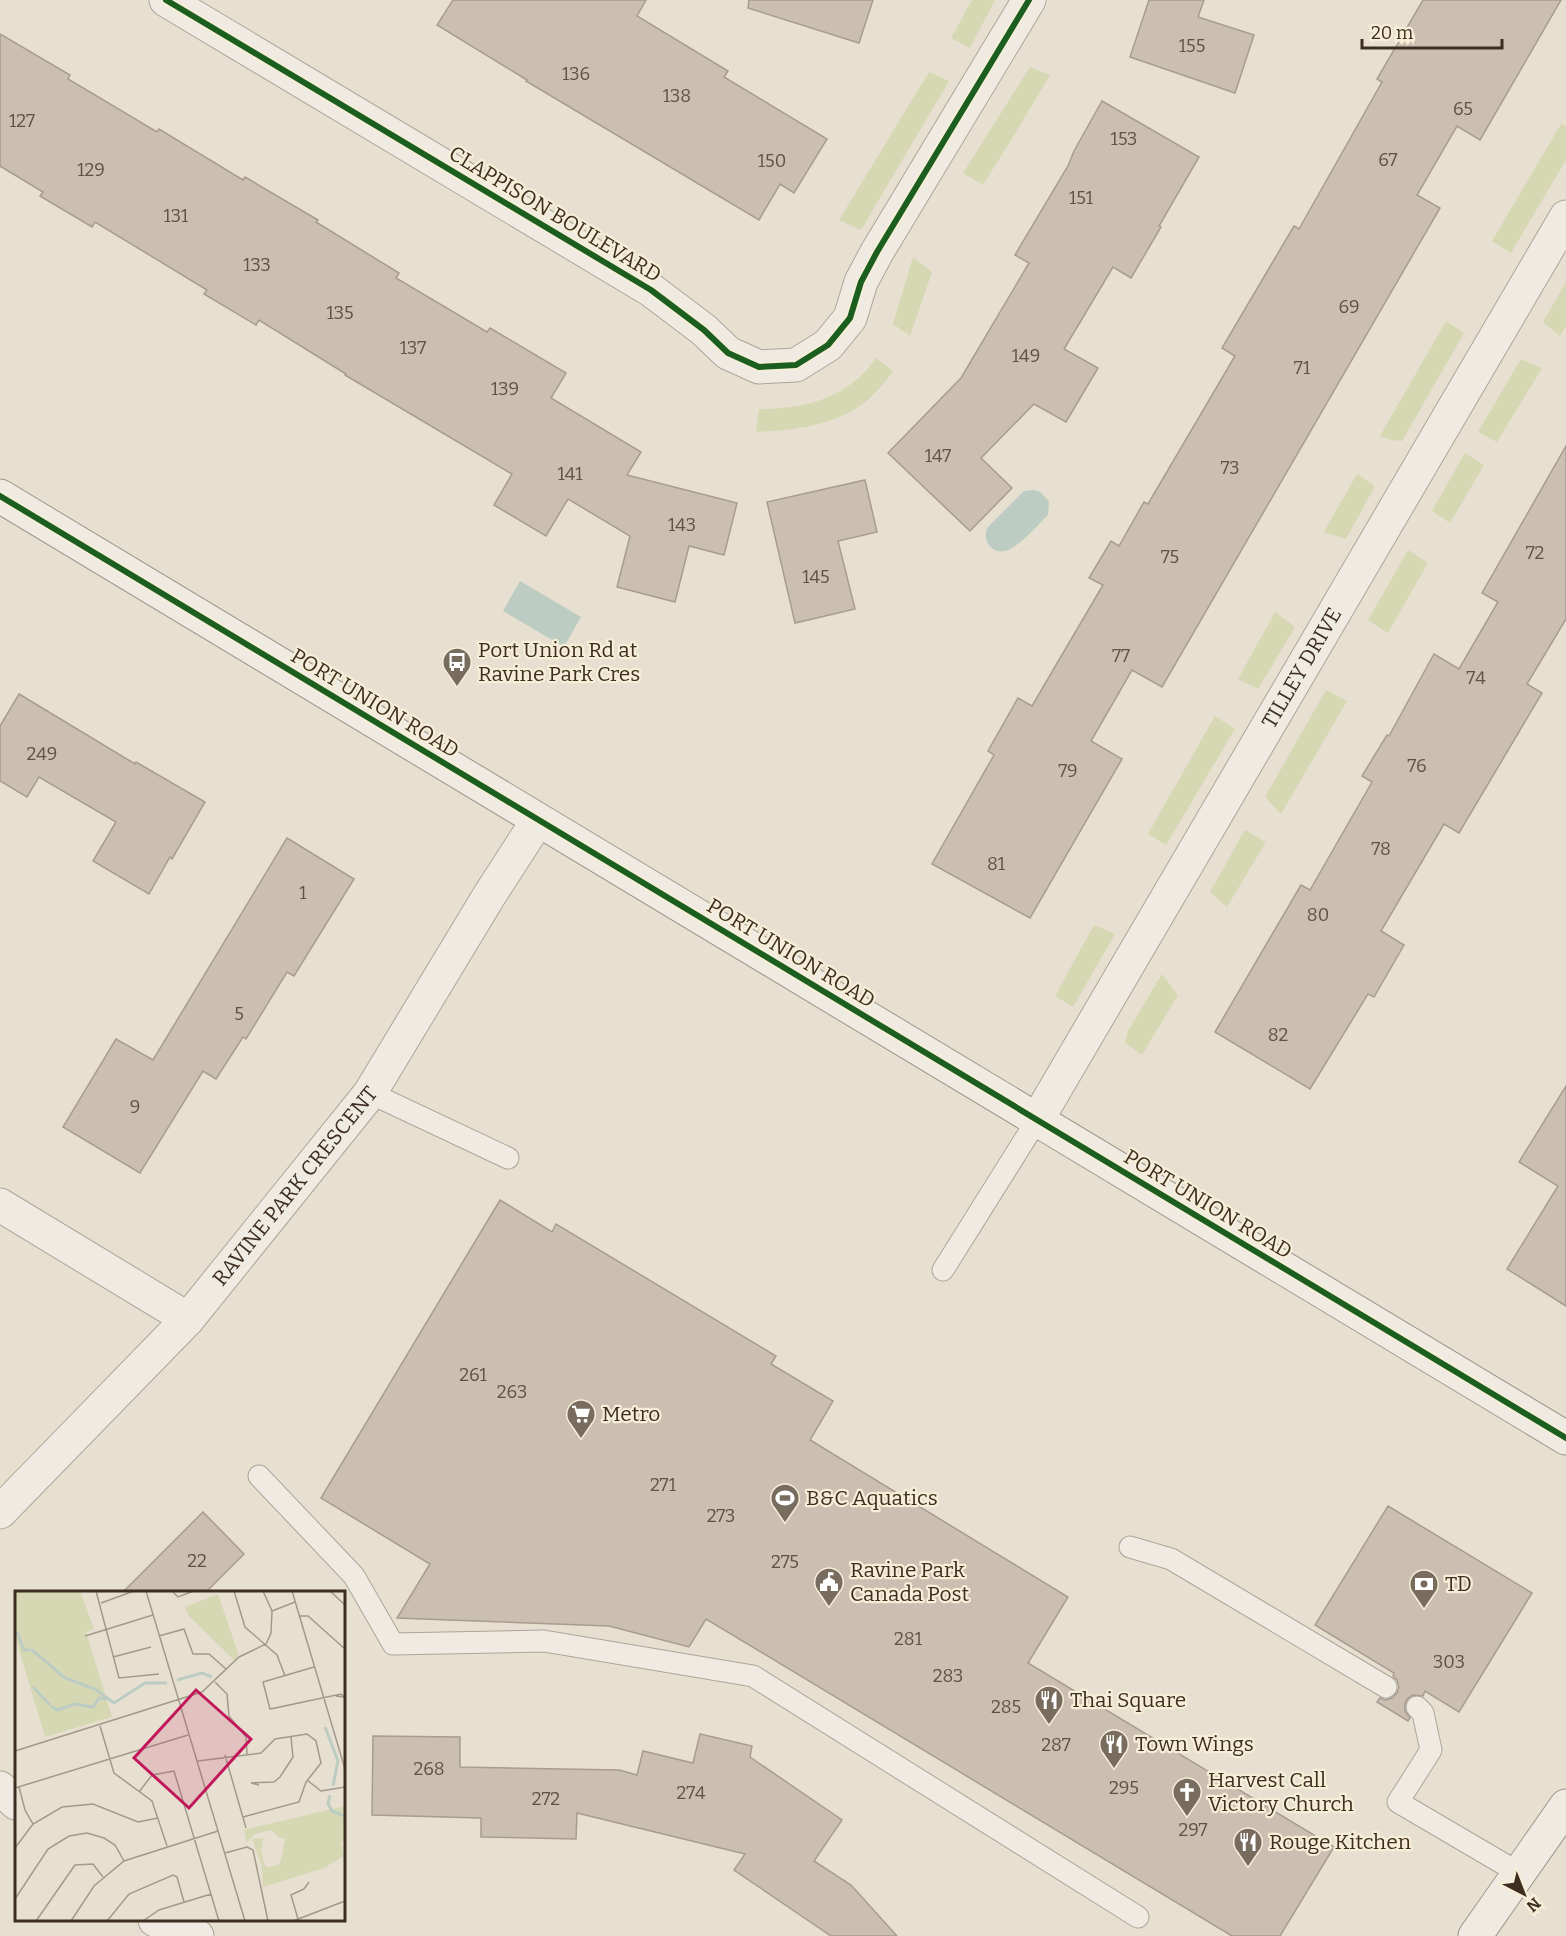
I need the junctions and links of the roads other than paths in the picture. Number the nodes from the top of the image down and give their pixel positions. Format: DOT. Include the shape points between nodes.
graph roads {
  1 [pos="166,0"];
  2 [pos="1029,0"];
  3 [pos="1566,217"];
  4 [pos="0,496"];
  5 [pos="538,820"];
  6 [pos="370,1093"];
  7 [pos="1037,1120"];
  8 [pos="508,1158"];
  9 [pos="0,1205"];
  10 [pos="943,1270"];
  11 [pos="188,1319"];
  12 [pos="1566,1438"];
  13 [pos="259,1476"];
  14 [pos="0,1512"];
  15 [pos="1130,1547"];
  16 [pos="1386,1687"];
  17 [pos="1417,1707"];
  18 [pos="0,1788"];
  19 [pos="15,1802"];
  20 [pos="1566,1806"];
  21 [pos="1519,1873"];
  22 [pos="1138,1917"];
  23 [pos="158,1921"];
  24 [pos="197,1936"];
  25 [pos="1475,1936"];
  1 -- 2 [label="street, CLAPPISON BOULEVARD" via="651,290 728,353 759,367 796,365 828,345 850,318 861,282 877,252"];
  3 -- 7 [label="street, TILLEY DRIVE"];
  4 -- 5 [label="street, PORT UNION ROAD"];
  5 -- 6 [label="street, RAVINE PARK CRESCENT"];
  5 -- 7 [label="street, PORT UNION ROAD"];
  6 -- 8 [label="lane"];
  6 -- 11 [label="street, RAVINE PARK CRESCENT"];
  7 -- 10 [label="lane"];
  7 -- 12 [label="street, PORT UNION ROAD"];
  9 -- 11 [label="street"];
  11 -- 14 [label="street, RAVINE PARK CRESCENT"];
  13 -- 22 [label="lane" via="354,1576 393,1644 544,1641 753,1676"];
  15 -- 16 [label="lane" via="1171,1559"];
  17 -- 21 [label="lane" via="1423,1713 1431,1750 1398,1802"];
  18 -- 19 [label="street"];
  20 -- 21 [label="street"];
  21 -- 25 [label="street"];
  23 -- 24 [label="street"];
}
